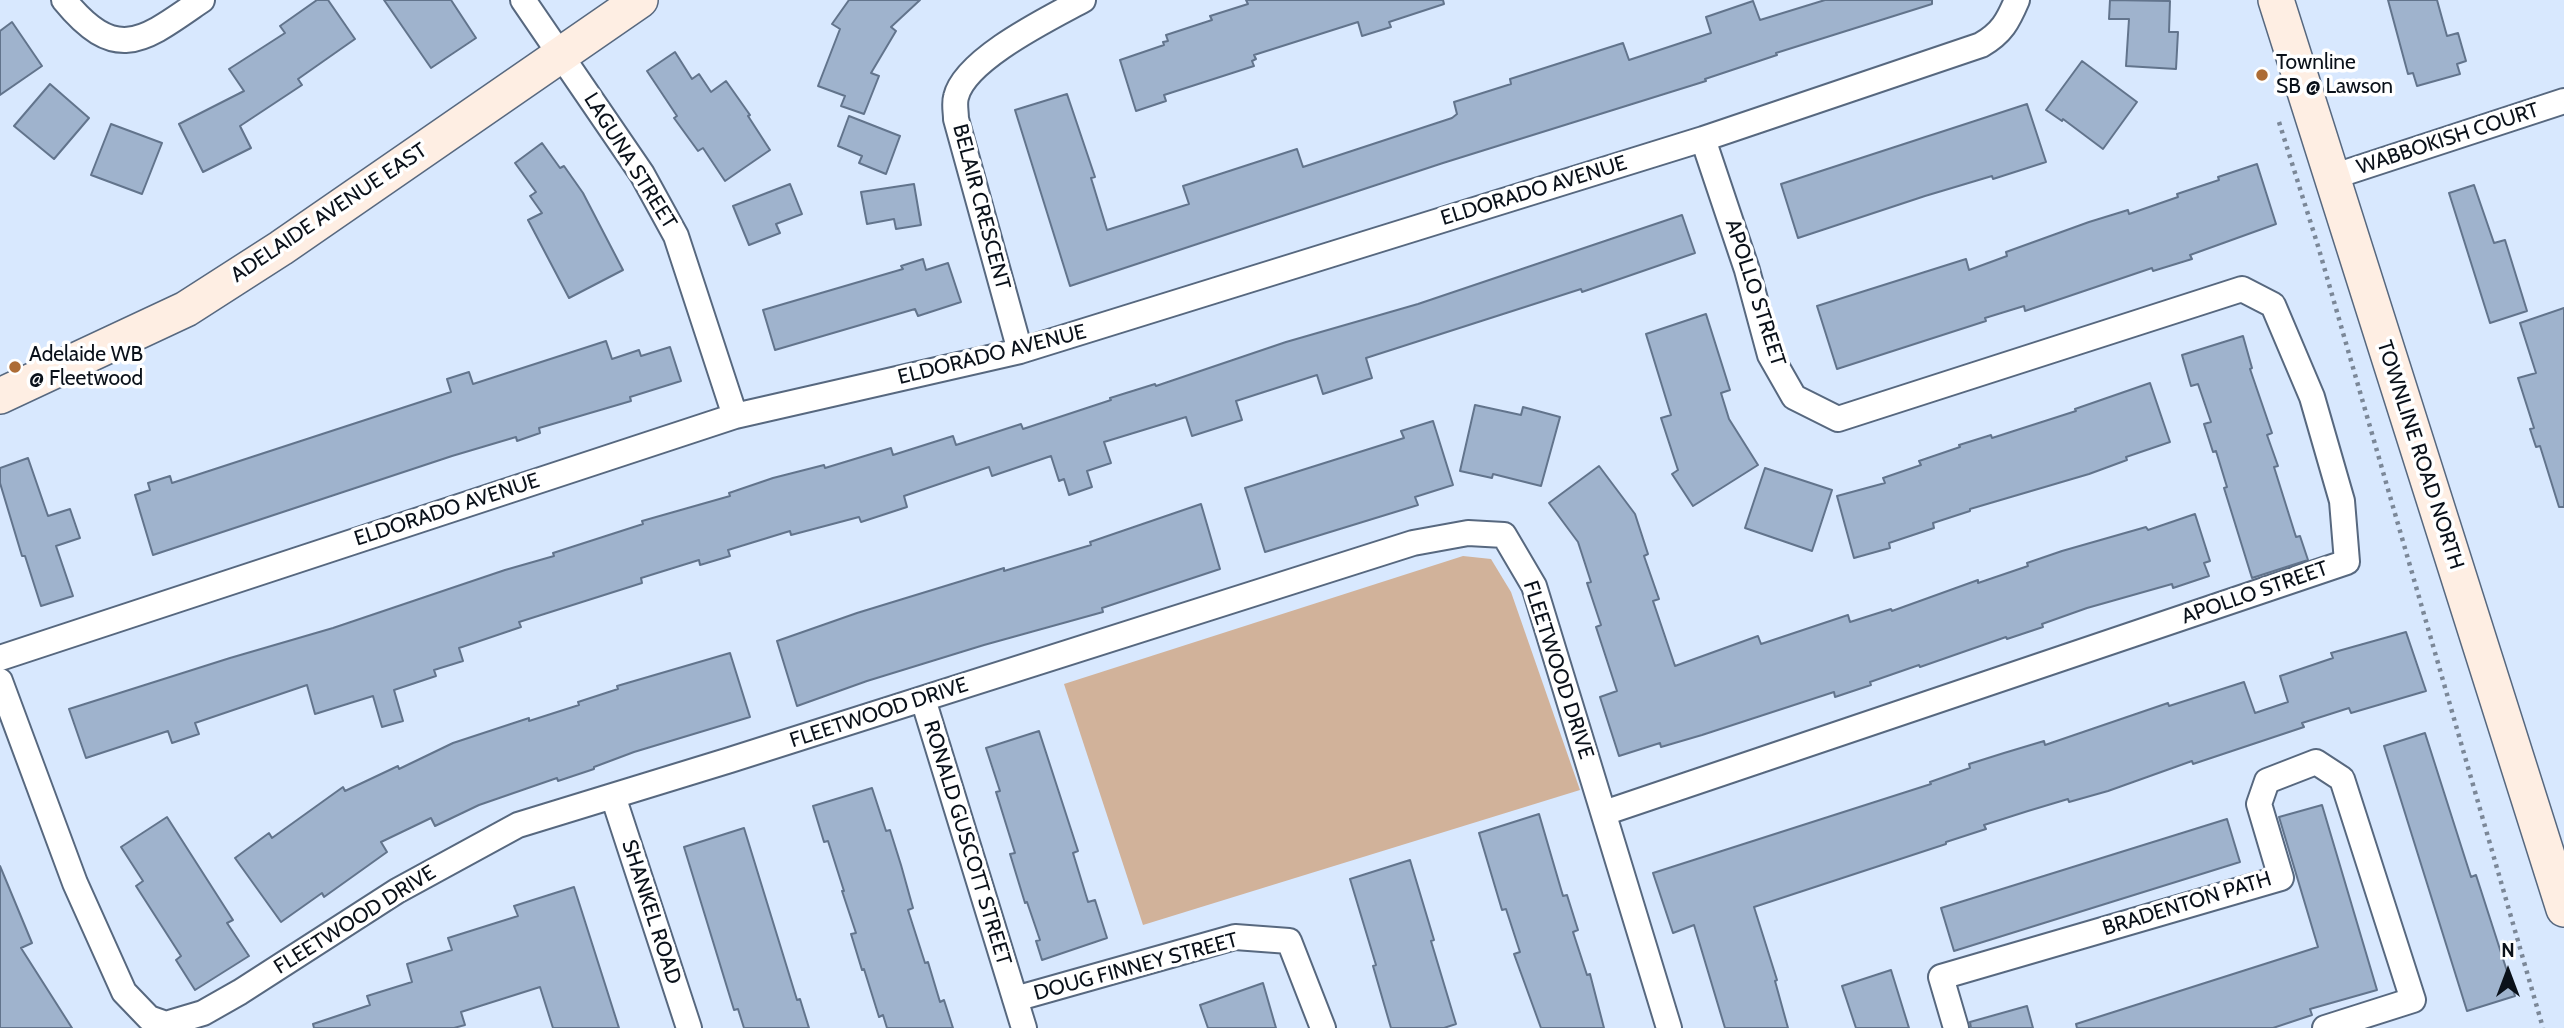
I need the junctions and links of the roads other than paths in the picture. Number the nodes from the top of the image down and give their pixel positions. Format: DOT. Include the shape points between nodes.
graph roads {
  1 [pos="64,0"];
  2 [pos="202,0"];
  3 [pos="523,0"];
  4 [pos="640,0"];
  5 [pos="1083,0"];
  6 [pos="2017,0"];
  7 [pos="2276,0"];
  8 [pos="561,55"];
  9 [pos="2564,101"];
  10 [pos="1703,139"];
  11 [pos="2332,177"];
  12 [pos="1020,351"];
  13 [pos="0,396"];
  14 [pos="735,416"];
  15 [pos="0,658"];
  16 [pos="0,681"];
  17 [pos="923,699"];
  18 [pos="613,796"];
  19 [pos="1604,813"];
  20 [pos="2564,909"];
  21 [pos="1015,999"];
  22 [pos="689,1028"];
  23 [pos="1024,1028"];
  24 [pos="1323,1028"];
  25 [pos="1669,1028"];
  26 [pos="1955,1028"];
  27 [pos="2325,1028"];
  1 -- 2 [label="street" via="102,36 133,41"];
  3 -- 8 [label="street, LAGUNA STREET"];
  4 -- 8 [label="main road, ADELAIDE AVENUE EAST"];
  5 -- 12 [label="street, BELAIR CRESCENT" via="992,54 967,75 956,97 956,119"];
  6 -- 10 [label="street, ELDORADO AVENUE" via="2007,24 1982,45"];
  7 -- 11 [label="main road, TOWNLINE ROAD NORTH"];
  8 -- 13 [label="main road, ADELAIDE AVENUE EAST" via="186,309"];
  8 -- 14 [label="street, LAGUNA STREET" via="642,174 676,236"];
  9 -- 11 [label="street, WABBOKISH COURT"];
  10 -- 12 [label="street, ELDORADO AVENUE"];
  10 -- 19 [label="street, APOLLO STREET" via="1770,355 1794,397 1838,419 2242,289 2273,305 2312,397 2331,462 2342,501 2347,562"];
  11 -- 20 [label="main road, TOWNLINE ROAD NORTH"];
  12 -- 14 [label="street, ELDORADO AVENUE"];
  14 -- 15 [label="street, ELDORADO AVENUE"];
  16 -- 18 [label="street, FLEETWOOD DRIVE" via="75,883 124,992 149,1018 166,1024 203,1013 397,891 518,825"];
  17 -- 18 [label="street, FLEETWOOD DRIVE"];
  17 -- 19 [label="street, FLEETWOOD DRIVE" via="1413,543 1468,533 1504,535 1534,586"];
  17 -- 21 [label="street, RONALD GUSCOTT STREET"];
  18 -- 22 [label="street, SHANKEL ROAD"];
  19 -- 25 [label="street, FLEETWOOD DRIVE"];
  21 -- 23 [label="street, RONALD GUSCOTT STREET"];
  21 -- 24 [label="street, DOUG FINNEY STREET" via="1235,937 1289,941"];
  26 -- 27 [label="street, BRADENTON PATH" via="1941,977 2280,878 2259,804 2267,781 2316,762 2342,779 2413,1000"];
}
